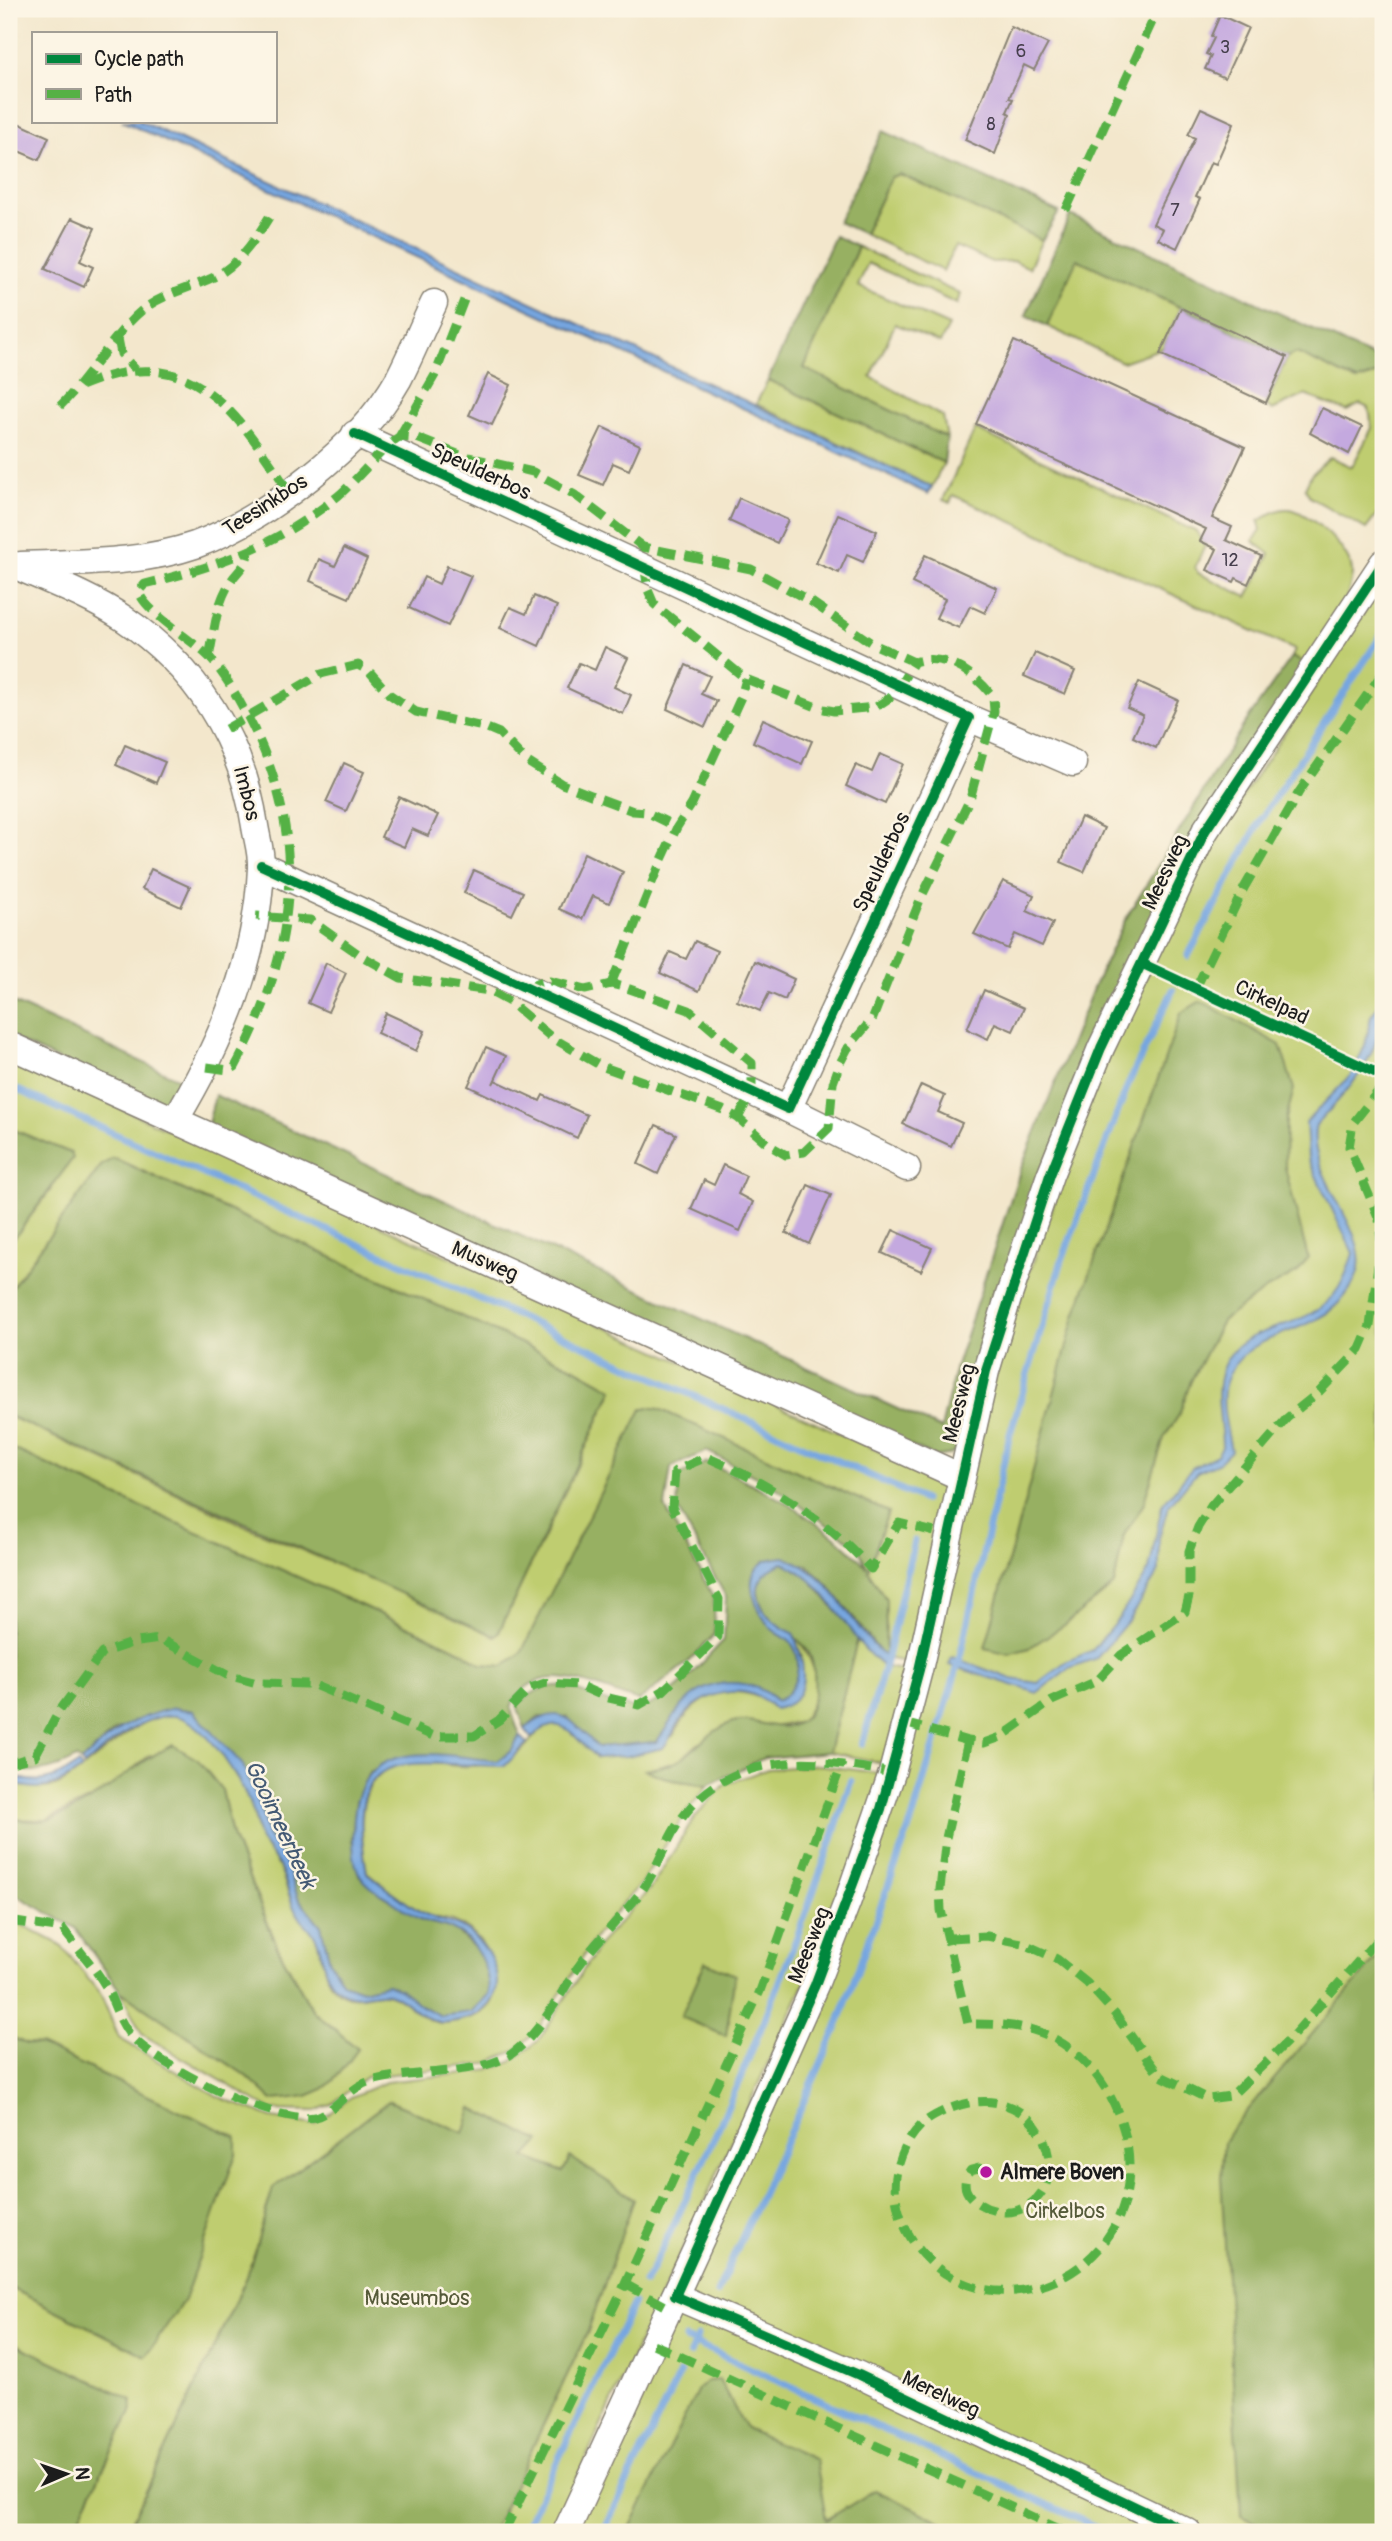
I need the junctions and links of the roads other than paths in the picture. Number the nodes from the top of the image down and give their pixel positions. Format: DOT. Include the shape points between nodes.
graph roads {
  1 [pos="433,303"];
  2 [pos="355,435"];
  3 [pos="1383,563"];
  4 [pos="11,564"];
  5 [pos="969,718"];
  6 [pos="1073,762"];
  7 [pos="261,865"];
  8 [pos="9,1045"];
  9 [pos="789,1109"];
  10 [pos="175,1120"];
  11 [pos="907,1168"];
  12 [pos="961,1477"];
  13 [pos="675,2296"];
  14 [pos="566,2532"];
  15 [pos="1188,2532"];
  1 -- 2 [label="street, Teesinkbos" via="397,382"];
  2 -- 4 [label="street, Teesinkbos" via="295,490 235,528 193,546 137,557"];
  2 -- 5 [label="street, Speulderbos"];
  3 -- 12 [label="street, Meesweg" via="1205,831 1101,1048 1050,1175 1008,1298"];
  4 -- 7 [label="street, Imbos" via="122,617 186,673 208,701 239,758"];
  5 -- 6 [label="street, Speulderbos"];
  5 -- 9 [label="street, Speulderbos"];
  7 -- 9 [label="street"];
  7 -- 10 [label="street, Imbos" via="253,934 240,986 207,1066"];
  8 -- 10 [label="street, Musweg"];
  9 -- 11 [label="street"];
  10 -- 12 [label="street, Musweg"];
  12 -- 13 [label="street, Meesweg" via="919,1670 881,1809 815,1984"];
  13 -- 14 [label="street, Meesweg"];
  13 -- 15 [label="street, Merelweg" via="859,2375"];
}
